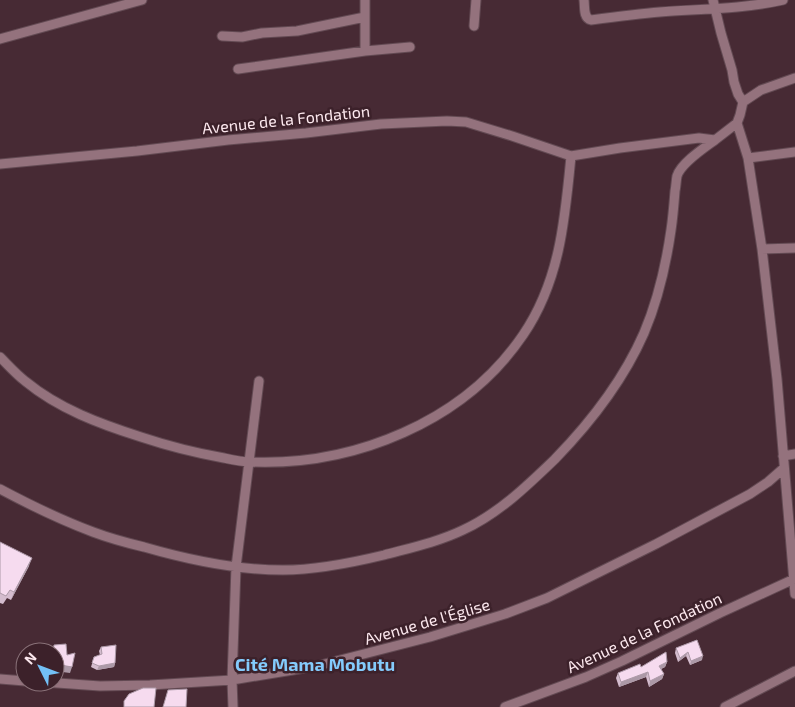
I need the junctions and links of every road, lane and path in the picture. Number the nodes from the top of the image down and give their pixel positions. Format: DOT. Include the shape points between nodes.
graph roads {
  1 [pos="142,0"];
  2 [pos="365,0"];
  3 [pos="476,0"];
  4 [pos="584,0"];
  5 [pos="783,0"];
  6 [pos="714,5"];
  7 [pos="365,17"];
  8 [pos="474,26"];
  9 [pos="222,36"];
  10 [pos="0,39"];
  11 [pos="410,47"];
  12 [pos="365,51"];
  13 [pos="238,69"];
  14 [pos="795,78"];
  15 [pos="743,102"];
  16 [pos="737,123"];
  17 [pos="715,140"];
  18 [pos="795,152"];
  19 [pos="571,156"];
  20 [pos="748,158"];
  21 [pos="0,164"];
  22 [pos="795,248"];
  23 [pos="762,249"];
  24 [pos="0,357"];
  25 [pos="259,381"];
  26 [pos="795,454"];
  27 [pos="783,456"];
  28 [pos="249,462"];
  29 [pos="784,468"];
  30 [pos="0,489"];
  31 [pos="236,567"];
  32 [pos="794,579"];
  33 [pos="795,594"];
  34 [pos="795,671"];
  35 [pos="0,679"];
  36 [pos="15,680"];
  37 [pos="232,680"];
  38 [pos="65,684"];
  39 [pos="233,707"];
  40 [pos="505,707"];
  41 [pos="725,707"];
  1 -- 10 [label="street"];
  2 -- 7 [label="street"];
  3 -- 8 [label="street"];
  4 -- 6 [label="street" via="587,19 591,20"];
  5 -- 6 [label="street"];
  6 -- 15 [label="street" via="734,82"];
  7 -- 9 [label="street" via="297,31"];
  7 -- 12 [label="street"];
  11 -- 12 [label="street"];
  12 -- 13 [label="street"];
  14 -- 15 [label="street" via="761,90"];
  15 -- 16 [label="street"];
  16 -- 17 [label="street"];
  16 -- 20 [label="street"];
  17 -- 19 [label="street" via="699,138"];
  17 -- 31 [label="street" via="677,175 664,272 644,332 624,372 598,412 533,481 483,519 420,546 319,568"];
  18 -- 20 [label="street"];
  19 -- 21 [label="street, Avenue de la Fondation" via="466,122 447,121 381,124"];
  19 -- 28 [label="street" via="561,242 552,276 524,334 492,373 442,414 395,437 348,452 294,462"];
  20 -- 23 [label="street"];
  22 -- 23 [label="street"];
  23 -- 27 [label="street"];
  24 -- 28 [label="street" via="25,381 86,418 160,443"];
  25 -- 28 [label="street"];
  26 -- 27 [label="street"];
  27 -- 29 [label="street"];
  28 -- 31 [label="street"];
  29 -- 32 [label="street"];
  29 -- 37 [label="street, Avenue de l'Église" via="750,494 656,544 514,611 317,666"];
  30 -- 31 [label="street" via="96,533 182,558"];
  31 -- 37 [label="street"];
  32 -- 33 [label="street"];
  32 -- 40 [label="street, Avenue de la Fondation" via="622,662"];
  34 -- 41 [label="street"];
  35 -- 36 [label="street"];
  37 -- 38 [label="street, Avenue de l'Église" via="150,685"];
  37 -- 39 [label="street"];
}
